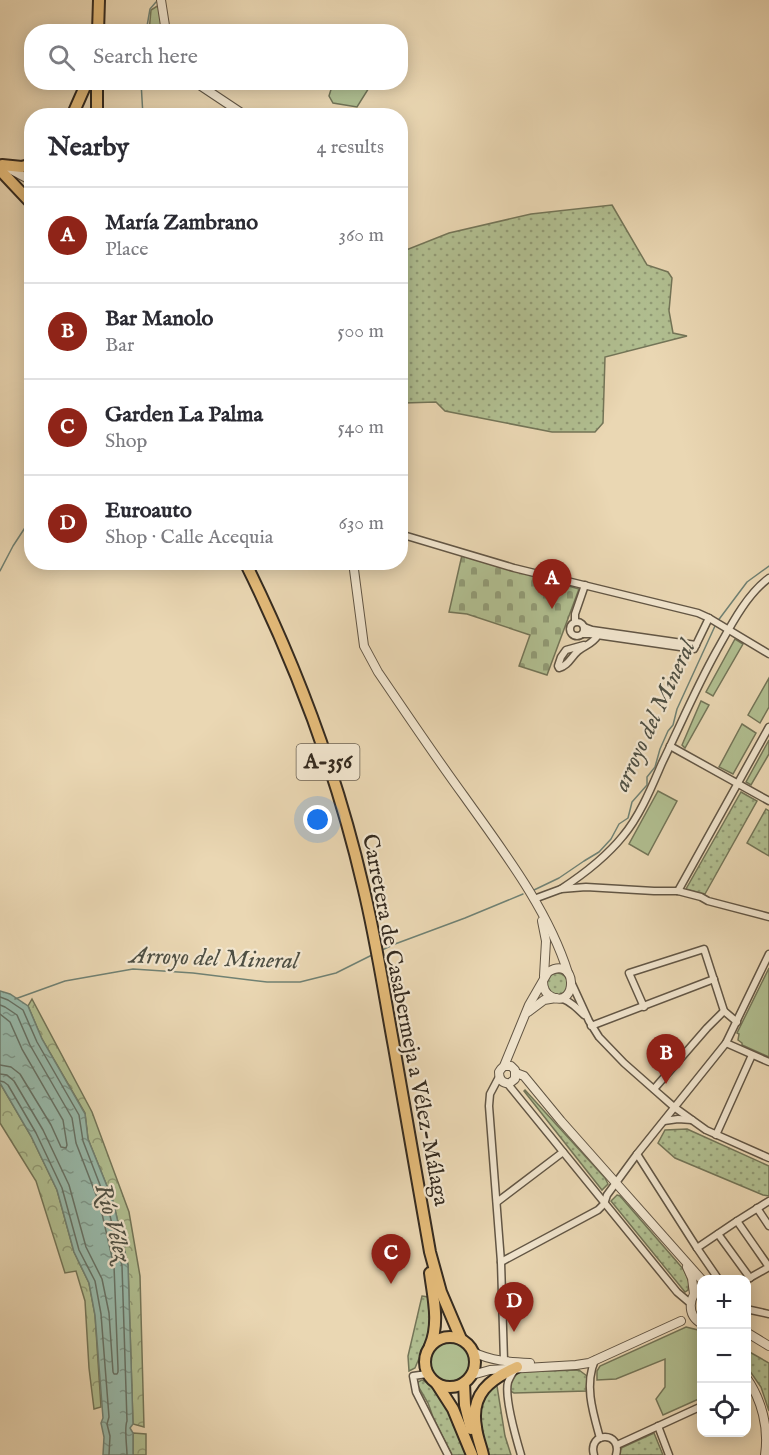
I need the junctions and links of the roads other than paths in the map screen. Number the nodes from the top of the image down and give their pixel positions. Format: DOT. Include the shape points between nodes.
graph roads {
  1 [pos="99,0"];
  2 [pos="160,0"];
  3 [pos="98,24"];
  4 [pos="164,24"];
  5 [pos="83,90"];
  6 [pos="97,90"];
  7 [pos="207,90"];
  8 [pos="76,108"];
  9 [pos="97,108"];
  10 [pos="234,108"];
  11 [pos="1,166"];
  12 [pos="24,166"];
  13 [pos="24,177"];
  14 [pos="24,194"];
  15 [pos="408,536"];
  16 [pos="249,570"];
  17 [pos="354,570"];
  18 [pos="768,582"];
  19 [pos="585,585"];
  20 [pos="709,618"];
  21 [pos="575,622"];
  22 [pos="728,629"];
  23 [pos="584,631"];
  24 [pos="598,635"];
  25 [pos="584,645"];
  26 [pos="695,647"];
  27 [pos="769,654"];
  28 [pos="769,727"];
  29 [pos="670,746"];
  30 [pos="738,784"];
  31 [pos="769,801"];
  32 [pos="584,872"];
  33 [pos="586,887"];
  34 [pos="561,889"];
  35 [pos="678,891"];
  36 [pos="534,899"];
  37 [pos="538,908"];
  38 [pos="769,917"];
  39 [pos="769,954"];
  40 [pos="568,974"];
  41 [pos="544,979"];
  42 [pos="714,979"];
  43 [pos="572,984"];
  44 [pos="558,998"];
  45 [pos="644,1007"];
  46 [pos="724,1011"];
  47 [pos="527,1013"];
  48 [pos="737,1022"];
  49 [pos="590,1024"];
  50 [pos="726,1043"];
  51 [pos="753,1055"];
  52 [pos="769,1062"];
  53 [pos="508,1076"];
  54 [pos="656,1091"];
  55 [pos="674,1107"];
  56 [pos="693,1120"];
  57 [pos="663,1121"];
  58 [pos="716,1135"];
  59 [pos="562,1152"];
  60 [pos="637,1154"];
  61 [pos="769,1158"];
  62 [pos="616,1182"];
  63 [pos="769,1201"];
  64 [pos="497,1202"];
  65 [pos="604,1204"];
  66 [pos="757,1208"];
  67 [pos="737,1221"];
  68 [pos="769,1226"];
  69 [pos="718,1234"];
  70 [pos="697,1248"];
  71 [pos="430,1252"];
  72 [pos="682,1258"];
  73 [pos="501,1263"];
  74 [pos="769,1267"];
  75 [pos="697,1275"];
  76 [pos="716,1275"];
  77 [pos="745,1275"];
  78 [pos="751,1277"];
  79 [pos="697,1291"];
  80 [pos="694,1294"];
  81 [pos="691,1307"];
  82 [pos="751,1310"];
  83 [pos="769,1314"];
  84 [pos="697,1320"];
  85 [pos="681,1321"];
  86 [pos="697,1322"];
  87 [pos="751,1335"];
  88 [pos="461,1339"];
  89 [pos="429,1346"];
  90 [pos="769,1346"];
  91 [pos="473,1352"];
  92 [pos="595,1360"];
  93 [pos="504,1361"];
  94 [pos="573,1365"];
  95 [pos="518,1368"];
  96 [pos="427,1374"];
  97 [pos="589,1378"];
  98 [pos="468,1379"];
  99 [pos="491,1381"];
  100 [pos="749,1383"];
  101 [pos="437,1384"];
  102 [pos="507,1389"];
  103 [pos="697,1408"];
  104 [pos="658,1426"];
  105 [pos="600,1438"];
  106 [pos="617,1445"];
  107 [pos="592,1454"];
  108 [pos="448,1455"];
  109 [pos="472,1455"];
  110 [pos="481,1455"];
  111 [pos="521,1455"];
  112 [pos="616,1455"];
  113 [pos="669,1455"];
  114 [pos="765,1455"];
  1 -- 3 [label="main road"];
  2 -- 4 [label="street"];
  5 -- 8 [label="main road"];
  6 -- 9 [label="main road"];
  7 -- 10 [label="street"];
  11 -- 12 [label="main road"];
  11 -- 13 [label="street"];
  11 -- 14 [label="main road"];
  15 -- 19 [label="street"];
  16 -- 71 [label="main road, Carretera de Casabermeja a Vélez-Málaga / A-356" via="289,658 348,827 379,960"];
  17 -- 36 [label="street" via="364,646 378,672"];
  18 -- 22 [label="street" via="758,587"];
  19 -- 20 [label="street"];
  19 -- 21 [label="street"];
  20 -- 22 [label="street"];
  20 -- 26 [label="street"];
  21 -- 23 [label="street" via="580,622"];
  21 -- 23 [label="street" via="570,627 572,634"];
  22 -- 27 [label="street"];
  22 -- 29 [label="street"];
  23 -- 24 [label="street"];
  23 -- 26 [label="street"];
  24 -- 25 [label="street"];
  24 -- 26 [label="street"];
  28 -- 30 [label="street"];
  29 -- 30 [label="street"];
  29 -- 32 [label="street" via="624,834"];
  30 -- 31 [label="street"];
  30 -- 35 [label="street"];
  32 -- 33 [label="street"];
  32 -- 34 [label="street"];
  33 -- 34 [label="street"];
  33 -- 35 [label="street"];
  34 -- 36 [label="street"];
  35 -- 38 [label="street"];
  36 -- 37 [label="street"];
  37 -- 40 [label="street"];
  37 -- 41 [label="street" via="546,940"];
  39 -- 48 [label="street"];
  40 -- 41 [label="street" via="552,970"];
  40 -- 43 [label="street"];
  41 -- 44 [label="street" via="545,991"];
  41 -- 47 [label="street"];
  42 -- 45 [label="street"];
  42 -- 45 [label="street" via="704,949 629,973"];
  42 -- 46 [label="street"];
  43 -- 44 [label="street" via="569,993"];
  43 -- 49 [label="street"];
  44 -- 47 [label="street" via="544,1000"];
  44 -- 49 [label="street" via="578,1008"];
  45 -- 49 [label="street"];
  46 -- 48 [label="street"];
  46 -- 54 [label="street"];
  47 -- 53 [label="street" via="511,1047"];
  48 -- 50 [label="street"];
  49 -- 54 [label="street" via="624,1063"];
  50 -- 51 [label="street"];
  50 -- 55 [label="street"];
  51 -- 52 [label="street"];
  51 -- 58 [label="street"];
  53 -- 59 [label="street"];
  53 -- 62 [label="street" via="537,1093"];
  53 -- 64 [label="street" via="490,1094"];
  54 -- 55 [label="street"];
  54 -- 57 [label="street" via="665,1103"];
  55 -- 56 [label="street"];
  55 -- 57 [label="street"];
  56 -- 57 [label="street"];
  56 -- 58 [label="street"];
  57 -- 60 [label="street"];
  58 -- 61 [label="street"];
  59 -- 64 [label="street"];
  59 -- 65 [label="street"];
  60 -- 62 [label="street"];
  60 -- 70 [label="street"];
  62 -- 65 [label="street"];
  62 -- 72 [label="street"];
  63 -- 66 [label="street"];
  64 -- 73 [label="street"];
  65 -- 73 [label="street"];
  65 -- 81 [label="street"];
  66 -- 67 [label="street"];
  66 -- 68 [label="street"];
  67 -- 69 [label="street"];
  67 -- 74 [label="street"];
  69 -- 70 [label="street"];
  69 -- 77 [label="street"];
  70 -- 76 [label="street"];
  71 -- 88 [label="main road, Carretera de Casabermeja a Vélez-Málaga / A-356" via="441,1292"];
  71 -- 89 [label="main road, Carretera de Casabermeja a Vélez-Málaga / A-356" via="435,1321"];
  72 -- 75 [label="street"];
  72 -- 80 [label="street" via="692,1278"];
  73 -- 93 [label="street"];
  74 -- 78 [label="street"];
  79 -- 80 [label="street"];
  80 -- 81 [label="street"];
  81 -- 84 [label="street"];
  81 -- 85 [label="street"];
  82 -- 83 [label="street"];
  85 -- 86 [label="street"];
  85 -- 92 [label="street"];
  87 -- 90 [label="street"];
  88 -- 89 [label="main road" via="444,1337"];
  88 -- 91 [label="main road, A-356"];
  89 -- 96 [label="main road, A-356" via="424,1360"];
  91 -- 93 [label="street"];
  91 -- 98 [label="main road" via="475,1368"];
  92 -- 94 [label="street"];
  92 -- 97 [label="street"];
  93 -- 94 [label="street"];
  94 -- 95 [label="street"];
  94 -- 97 [label="street"];
  95 -- 98 [label="street" via="490,1370"];
  95 -- 99 [label="main road"];
  95 -- 102 [label="street"];
  96 -- 101 [label="main road"];
  96 -- 108 [label="street" via="414,1376 417,1392"];
  97 -- 105 [label="street"];
  98 -- 101 [label="main road" via="455,1387"];
  98 -- 110 [label="main road" via="465,1405"];
  99 -- 102 [label="street"];
  99 -- 110 [label="main road" via="475,1406"];
  100 -- 114 [label="street" via="765,1420"];
  101 -- 109 [label="main road" via="453,1409"];
  102 -- 111 [label="street"];
  103 -- 104 [label="street"];
  104 -- 106 [label="street"];
  104 -- 113 [label="street"];
  105 -- 106 [label="street" via="610,1438"];
  105 -- 107 [label="street"];
  106 -- 112 [label="street"];
}
